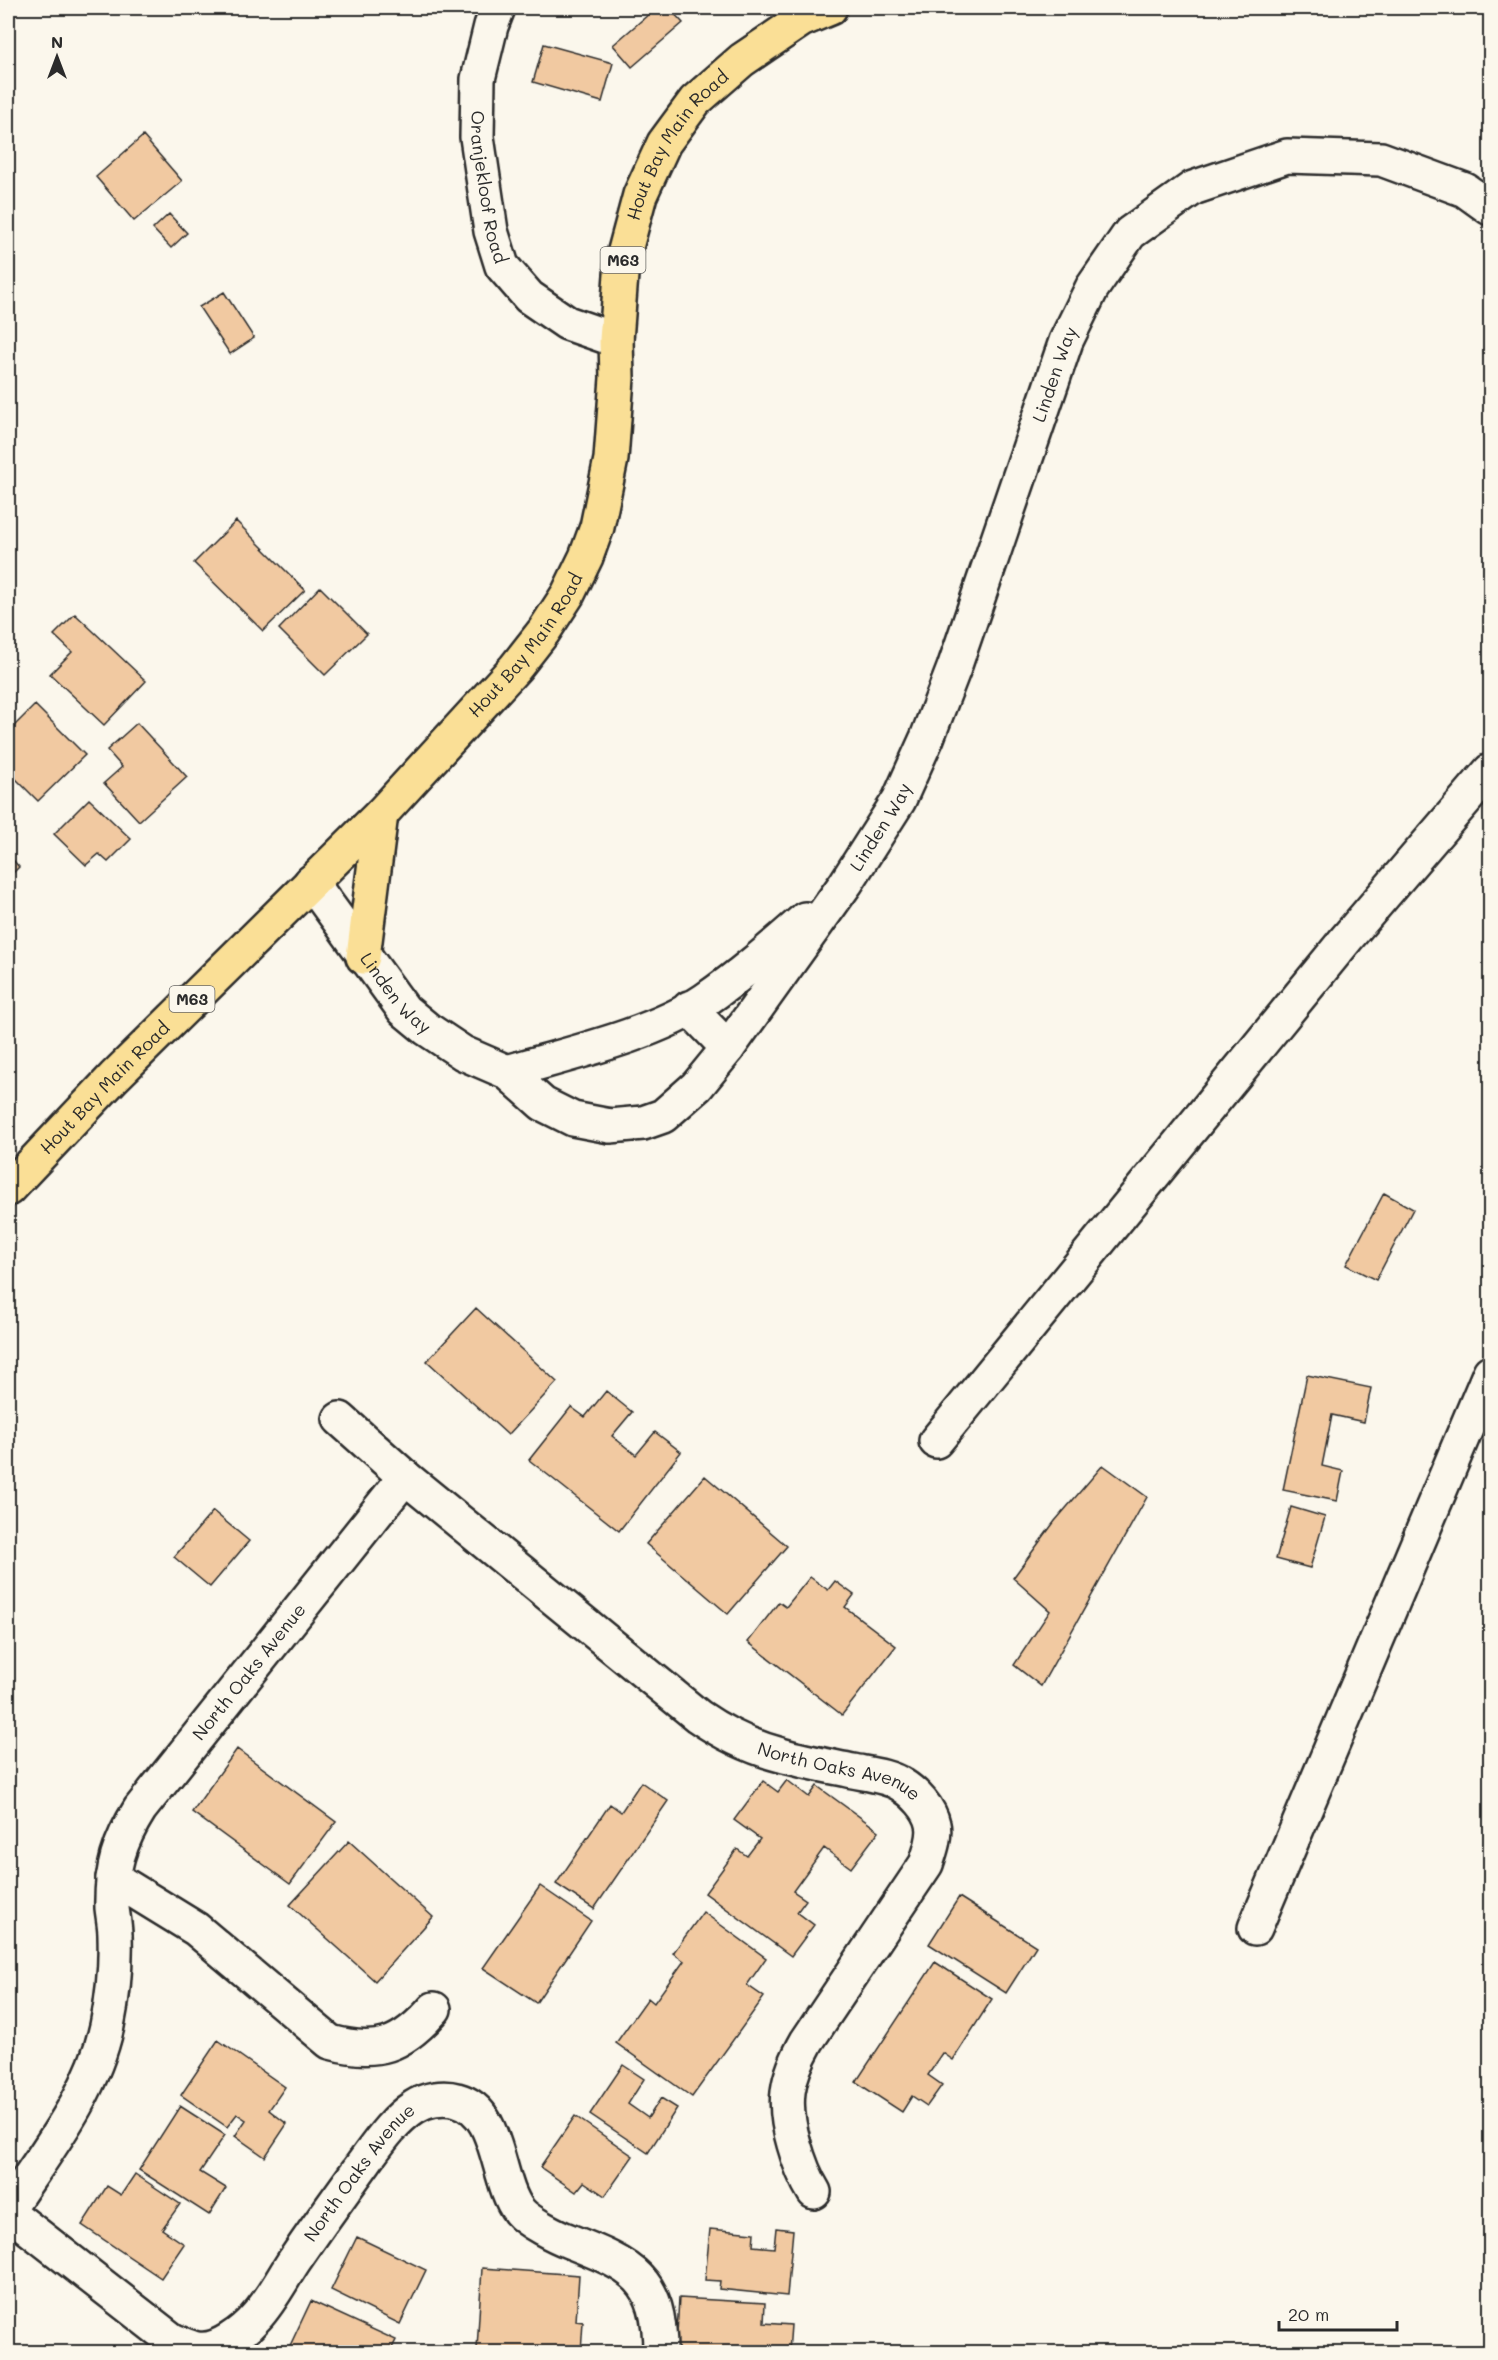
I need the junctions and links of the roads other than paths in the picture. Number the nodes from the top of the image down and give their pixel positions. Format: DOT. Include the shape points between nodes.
graph roads {
  1 [pos="498,8"];
  2 [pos="830,8"];
  3 [pos="1491,208"];
  4 [pos="616,340"];
  5 [pos="1491,771"];
  6 [pos="381,814"];
  7 [pos="310,882"];
  8 [pos="846,883"];
  9 [pos="363,957"];
  10 [pos="689,1008"];
  11 [pos="728,1048"];
  12 [pos="507,1072"];
  13 [pos="8,1189"];
  14 [pos="1491,1372"];
  15 [pos="340,1419"];
  16 [pos="936,1441"];
  17 [pos="405,1477"];
  18 [pos="113,1878"];
  19 [pos="1255,1928"];
  20 [pos="434,2009"];
  21 [pos="814,2192"];
  22 [pos="8,2210"];
  23 [pos="660,2352"];
  1 -- 4 [label="street, Oranjekloof Road" via="478,79 477,137 491,231 502,266 529,297 567,323"];
  2 -- 4 [label="main road, Hout Bay Main Road / M63" via="801,20 742,60 695,101 664,144 640,195 622,262"];
  3 -- 8 [label="street, Linden Way" via="1465,190 1381,159 1287,156 1193,188 1130,233 1092,288 1066,341 927,738 898,800"];
  4 -- 6 [label="main road, Hout Bay Main Road / M63" via="611,459 597,527 577,576 544,631 515,668"];
  5 -- 16 [label="street" via="1347,938"];
  6 -- 7 [label="main road, Hout Bay Main Road / M63"];
  6 -- 9 [label="main road"];
  7 -- 9 [label="street, Linden Way"];
  7 -- 13 [label="main road, Hout Bay Main Road / M63"];
  8 -- 10 [label="street, Linden Way" via="755,961"];
  8 -- 11 [label="street, Linden Way"];
  9 -- 12 [label="street, Linden Way" via="404,1010 427,1029 462,1053"];
  10 -- 11 [label="street"];
  10 -- 12 [label="street, Linden Way" via="660,1023"];
  11 -- 12 [label="street, Linden Way" via="697,1086 663,1116 643,1123 610,1126 573,1119 543,1104"];
  14 -- 19 [label="street"];
  15 -- 17 [label="street, North Oaks Avenue"];
  17 -- 18 [label="street, North Oaks Avenue" via="140,1809 125,1833"];
  17 -- 21 [label="street, North Oaks Avenue" via="720,1731 778,1755 901,1784 927,1809 934,1825 926,1864 807,2041 788,2086 788,2125 803,2174"];
  18 -- 20 [label="street" via="196,1929 330,2042 355,2049 379,2047 399,2040"];
  18 -- 22 [label="street, North Oaks Avenue" via="112,1986 98,2059 79,2100"];
  22 -- 23 [label="street, North Oaks Avenue" via="172,2340 199,2350 221,2344 258,2316 383,2137 413,2108 427,2100 459,2100 487,2124 508,2192 520,2213 558,2237 626,2266 645,2283 656,2310"];
}
